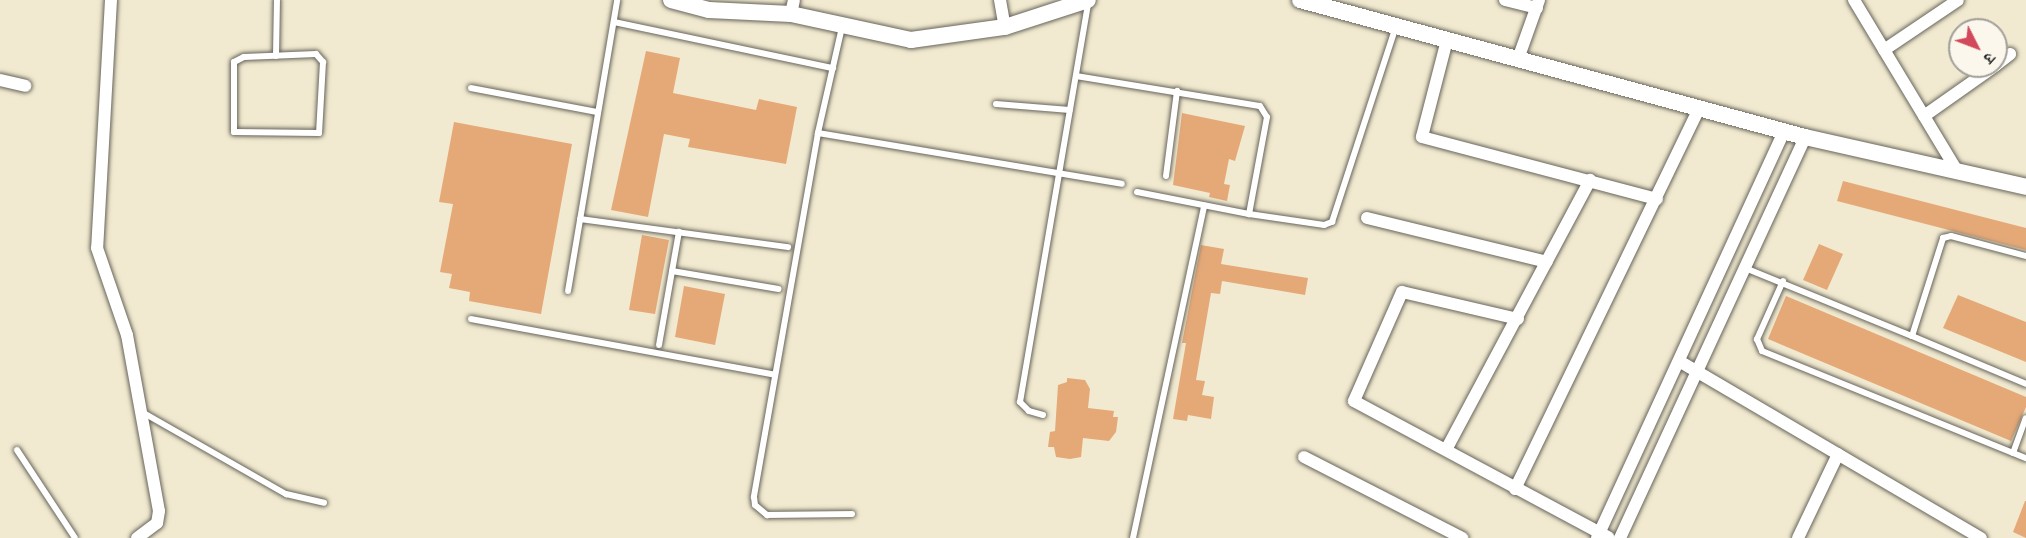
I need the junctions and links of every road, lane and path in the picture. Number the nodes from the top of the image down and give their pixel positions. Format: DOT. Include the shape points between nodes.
graph roads {
  1 [pos="111,0"];
  2 [pos="277,0"];
  3 [pos="617,0"];
  4 [pos="671,0"];
  5 [pos="1000,0"];
  6 [pos="1089,0"];
  7 [pos="1300,0"];
  8 [pos="1505,0"];
  9 [pos="1854,0"];
  10 [pos="1958,0"];
  11 [pos="1538,4"];
  12 [pos="792,7"];
  13 [pos="614,22"];
  14 [pos="843,25"];
  15 [pos="1396,26"];
  16 [pos="1005,27"];
  17 [pos="1447,40"];
  18 [pos="1884,50"];
  19 [pos="276,56"];
  20 [pos="1518,59"];
  21 [pos="833,68"];
  22 [pos="1076,76"];
  23 [pos="1979,78"];
  24 [pos="0,80"];
  25 [pos="25,86"];
  26 [pos="471,88"];
  27 [pos="1177,92"];
  28 [pos="996,104"];
  29 [pos="1700,107"];
  30 [pos="1070,110"];
  31 [pos="597,112"];
  32 [pos="1924,116"];
  33 [pos="1784,131"];
  34 [pos="818,133"];
  35 [pos="1805,137"];
  36 [pos="1957,171"];
  37 [pos="1058,175"];
  38 [pos="1166,176"];
  39 [pos="1590,180"];
  40 [pos="1122,184"];
  41 [pos="2026,187"];
  42 [pos="1137,192"];
  43 [pos="1657,199"];
  44 [pos="1204,206"];
  45 [pos="1249,213"];
  46 [pos="1367,218"];
  47 [pos="580,219"];
  48 [pos="679,232"];
  49 [pos="788,247"];
  50 [pos="2026,256"];
  51 [pos="1547,262"];
  52 [pos="1745,268"];
  53 [pos="672,271"];
  54 [pos="1783,282"];
  55 [pos="778,289"];
  56 [pos="568,291"];
  57 [pos="471,319"];
  58 [pos="1518,319"];
  59 [pos="1912,336"];
  60 [pos="659,345"];
  61 [pos="1679,361"];
  62 [pos="1698,371"];
  63 [pos="776,375"];
  64 [pos="2026,384"];
  65 [pos="142,412"];
  66 [pos="1042,415"];
  67 [pos="2026,418"];
  68 [pos="1447,448"];
  69 [pos="17,450"];
  70 [pos="2013,453"];
  71 [pos="1838,454"];
  72 [pos="1304,457"];
  73 [pos="2026,458"];
  74 [pos="1515,489"];
  75 [pos="324,503"];
  76 [pos="852,514"];
  77 [pos="1602,536"];
  78 [pos="75,538"];
  79 [pos="137,538"];
  80 [pos="1133,538"];
  81 [pos="1462,538"];
  82 [pos="1620,538"];
  83 [pos="1797,538"];
  84 [pos="1981,538"];
  1 -- 65 [label="street" via="97,248 127,335"];
  2 -- 19 [label="lane"];
  3 -- 13 [label="lane"];
  4 -- 12 [label="main road" via="709,10"];
  5 -- 16 [label="street"];
  6 -- 16 [label="main road"];
  6 -- 22 [label="lane"];
  7 -- 15 [label="main road"];
  8 -- 11 [label="street"];
  9 -- 18 [label="street"];
  10 -- 18 [label="street"];
  11 -- 20 [label="street"];
  12 -- 14 [label="main road"];
  13 -- 21 [label="lane"];
  13 -- 31 [label="lane"];
  14 -- 16 [label="main road" via="911,40"];
  14 -- 21 [label="lane"];
  15 -- 17 [label="main road"];
  15 -- 45 [label="lane" via="1332,222 1324,225"];
  17 -- 20 [label="main road"];
  17 -- 39 [label="street" via="1422,137"];
  18 -- 32 [label="street"];
  19 -- 19 [label="lane" via="321,56 321,127 316,136 238,134 231,128 234,62 244,57"];
  20 -- 29 [label="main road"];
  21 -- 34 [label="lane"];
  22 -- 27 [label="lane"];
  22 -- 30 [label="lane"];
  23 -- 32 [label="street"];
  24 -- 25 [label="street"];
  26 -- 31 [label="lane"];
  27 -- 38 [label="lane"];
  27 -- 45 [label="lane" via="1249,103 1266,111"];
  28 -- 30 [label="lane"];
  29 -- 33 [label="main road"];
  29 -- 43 [label="street"];
  30 -- 37 [label="lane"];
  31 -- 47 [label="lane"];
  32 -- 36 [label="street"];
  33 -- 35 [label="main road"];
  33 -- 61 [label="street"];
  34 -- 37 [label="lane"];
  34 -- 63 [label="lane"];
  35 -- 36 [label="main road"];
  35 -- 52 [label="street"];
  36 -- 41 [label="main road"];
  37 -- 40 [label="lane"];
  37 -- 66 [label="lane" via="1020,402 1029,411"];
  39 -- 43 [label="street"];
  39 -- 51 [label="street"];
  42 -- 44 [label="lane"];
  43 -- 74 [label="street"];
  44 -- 45 [label="lane"];
  44 -- 80 [label="lane"];
  46 -- 51 [label="street"];
  47 -- 48 [label="lane"];
  47 -- 56 [label="lane"];
  48 -- 49 [label="lane"];
  48 -- 53 [label="lane"];
  50 -- 59 [label="lane" via="1951,236 1943,238"];
  51 -- 58 [label="street"];
  52 -- 54 [label="lane"];
  52 -- 62 [label="street"];
  53 -- 55 [label="lane"];
  53 -- 60 [label="lane"];
  54 -- 59 [label="lane"];
  54 -- 70 [label="lane" via="1757,339 1762,351"];
  57 -- 63 [label="lane"];
  58 -- 68 [label="street"];
  58 -- 68 [label="street" via="1402,292 1354,401"];
  59 -- 64 [label="lane"];
  61 -- 62 [label="street"];
  61 -- 77 [label="street"];
  62 -- 71 [label="street"];
  62 -- 82 [label="street"];
  63 -- 76 [label="lane" via="755,505 767,515"];
  65 -- 75 [label="lane" via="286,494"];
  65 -- 79 [label="street" via="159,511 156,523"];
  67 -- 70 [label="lane"];
  68 -- 74 [label="street"];
  69 -- 78 [label="lane"];
  70 -- 73 [label="lane"];
  71 -- 83 [label="street"];
  71 -- 84 [label="street"];
  72 -- 81 [label="street"];
  74 -- 77 [label="street"];
}
